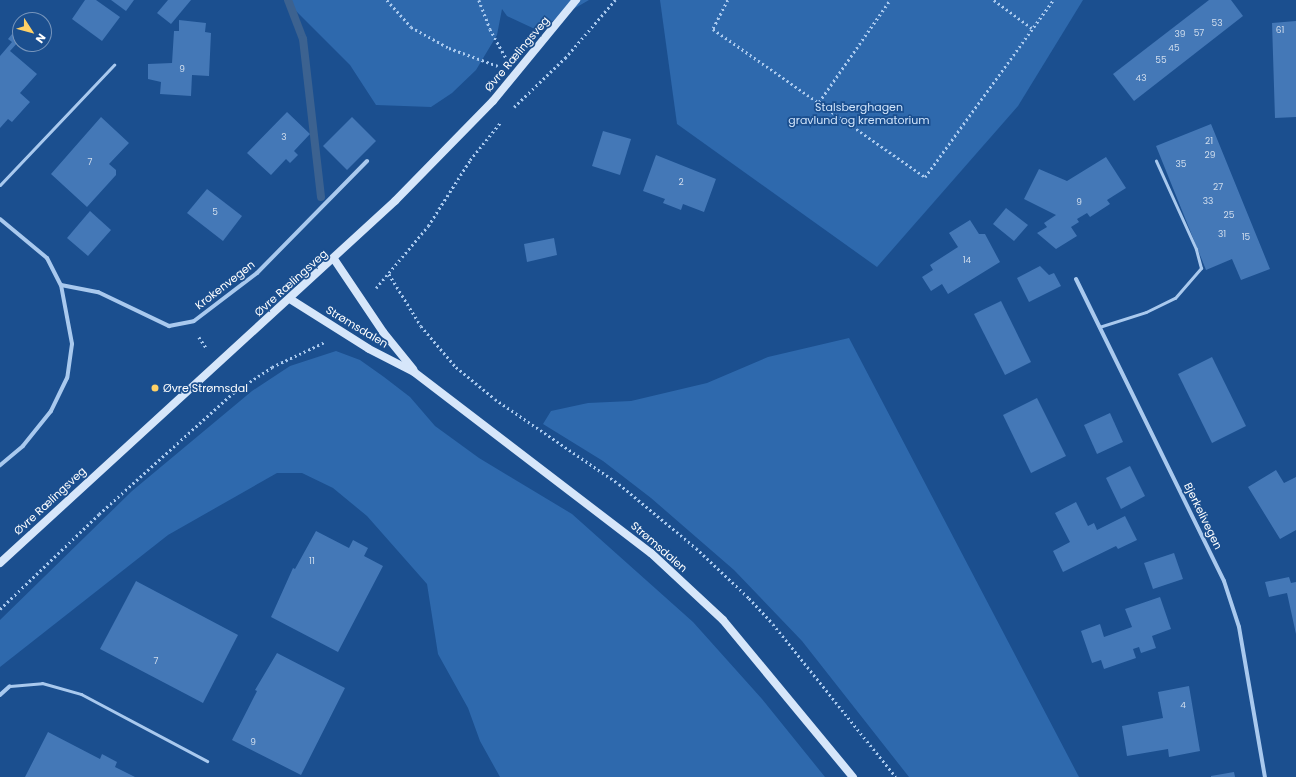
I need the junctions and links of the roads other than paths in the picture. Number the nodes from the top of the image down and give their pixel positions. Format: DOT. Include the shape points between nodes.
graph roads {
  1 [pos="576,0"];
  2 [pos="114,65"];
  3 [pos="1156,161"];
  4 [pos="367,162"];
  5 [pos="0,185"];
  6 [pos="0,219"];
  7 [pos="334,259"];
  8 [pos="1076,279"];
  9 [pos="61,284"];
  10 [pos="290,299"];
  11 [pos="1099,328"];
  12 [pos="414,372"];
  13 [pos="0,465"];
  14 [pos="0,563"];
  15 [pos="10,686"];
  16 [pos="0,695"];
  17 [pos="207,761"];
  18 [pos="853,777"];
  19 [pos="1265,777"];
  1 -- 7 [label="main road, Øvre Rælingsveg" via="517,72 454,141"];
  2 -- 5 [label="lane"];
  3 -- 11 [label="lane" via="1196,249 1201,268 1199,274 1175,298 1146,312"];
  4 -- 9 [label="street, Krokenvegen" via="257,272 194,321 169,326 98,292"];
  6 -- 9 [label="street" via="47,258"];
  7 -- 10 [label="main road, Øvre Rælingsveg"];
  7 -- 12 [label="main road, Strømsdalen" via="383,332"];
  8 -- 11 [label="street, Bjerkelivegen"];
  9 -- 13 [label="street" via="72,344 67,378 51,411 23,446"];
  10 -- 12 [label="main road, Strømsdalen" via="369,349"];
  10 -- 14 [label="main road, Øvre Rælingsveg"];
  11 -- 19 [label="street, Bjerkelivegen" via="1224,581 1238,627"];
  12 -- 18 [label="main road, Strømsdalen" via="598,510 699,596 770,674"];
  15 -- 16 [label="street"];
  15 -- 17 [label="lane" via="42,683 81,694"];
}
